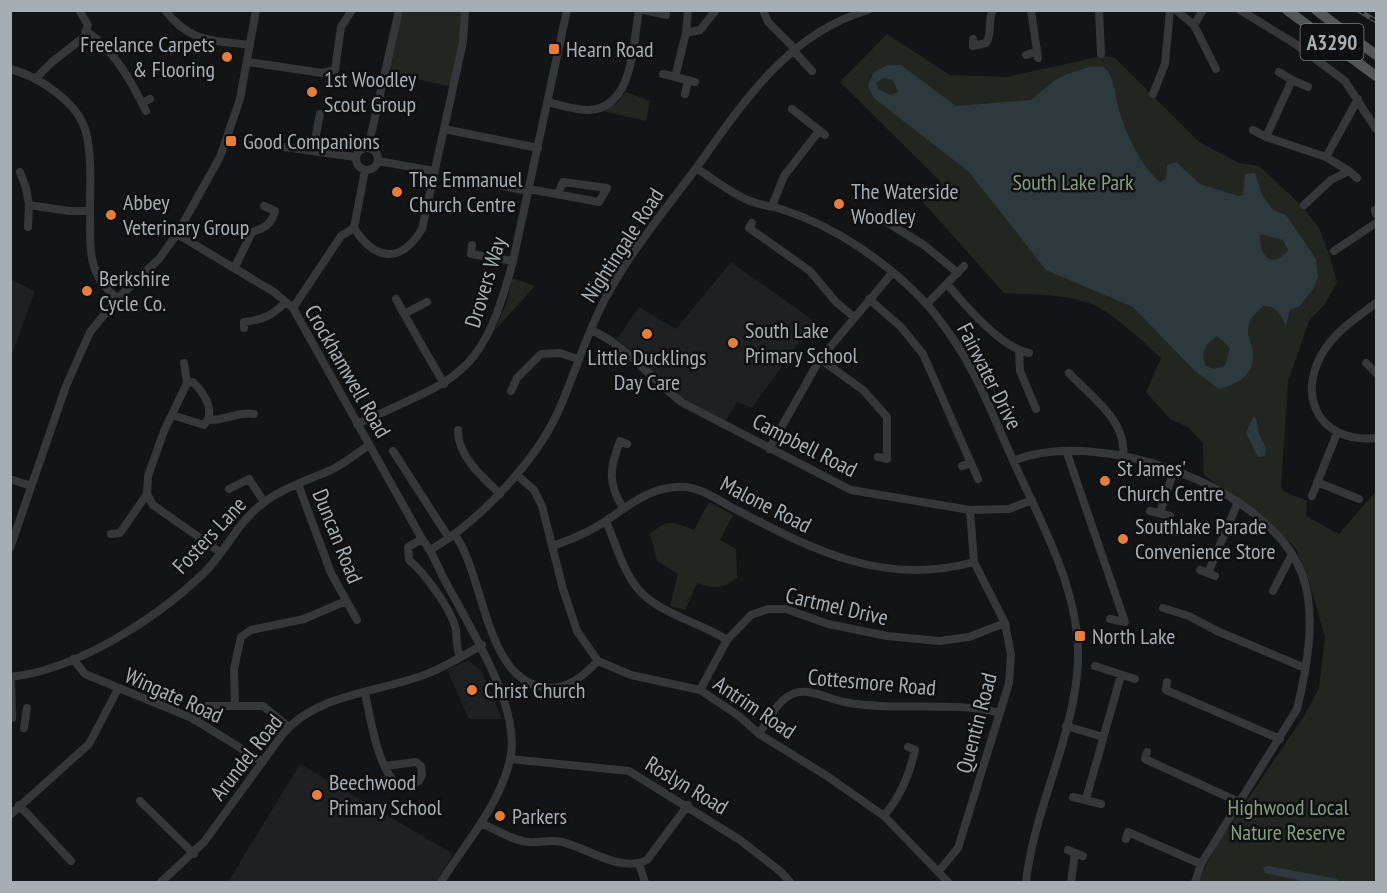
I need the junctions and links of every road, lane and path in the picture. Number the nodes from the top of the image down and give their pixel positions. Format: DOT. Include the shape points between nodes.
graph roads {
  1 [pos="79,10"];
  2 [pos="165,10"];
  3 [pos="256,10"];
  4 [pos="352,10"];
  5 [pos="399,10"];
  6 [pos="465,10"];
  7 [pos="567,10"];
  8 [pos="642,10"];
  9 [pos="688,10"];
  10 [pos="716,10"];
  11 [pos="763,10"];
  12 [pos="868,10"];
  13 [pos="993,10"];
  14 [pos="1031,10"];
  15 [pos="1099,10"];
  16 [pos="1170,10"];
  17 [pos="1176,10"];
  18 [pos="1203,10"];
  19 [pos="1240,10"];
  20 [pos="1287,10"];
  21 [pos="1316,10"];
  22 [pos="846,14"];
  23 [pos="666,15"];
  24 [pos="1194,25"];
  25 [pos="87,32"];
  26 [pos="686,33"];
  27 [pos="250,45"];
  28 [pos="973,46"];
  29 [pos="794,50"];
  30 [pos="1103,50"];
  31 [pos="1026,55"];
  32 [pos="1377,55"];
  33 [pos="248,62"];
  34 [pos="10,69"];
  35 [pos="1215,69"];
  36 [pos="812,71"];
  37 [pos="1279,72"];
  38 [pos="663,74"];
  39 [pos="1377,76"];
  40 [pos="675,77"];
  41 [pos="36,78"];
  42 [pos="1292,80"];
  43 [pos="1308,87"];
  44 [pos="1158,92"];
  45 [pos="684,94"];
  46 [pos="1358,99"];
  47 [pos="548,102"];
  48 [pos="146,104"];
  49 [pos="792,109"];
  50 [pos="320,114"];
  51 [pos="444,129"];
  52 [pos="1377,129"];
  53 [pos="1253,130"];
  54 [pos="1266,137"];
  55 [pos="285,147"];
  56 [pos="368,148"];
  57 [pos="538,148"];
  58 [pos="313,150"];
  59 [pos="355,157"];
  60 [pos="1326,157"];
  61 [pos="378,161"];
  62 [pos="696,168"];
  63 [pos="364,170"];
  64 [pos="434,171"];
  65 [pos="1349,171"];
  66 [pos="20,172"];
  67 [pos="1357,178"];
  68 [pos="487,183"];
  69 [pos="529,190"];
  70 [pos="558,194"];
  71 [pos="1305,199"];
  72 [pos="29,205"];
  73 [pos="264,206"];
  74 [pos="772,206"];
  75 [pos="90,211"];
  76 [pos="883,220"];
  77 [pos="752,223"];
  78 [pos="1377,223"];
  79 [pos="28,227"];
  80 [pos="354,228"];
  81 [pos="177,234"];
  82 [pos="472,245"];
  83 [pos="1340,251"];
  84 [pos="513,261"];
  85 [pos="235,267"];
  86 [pos="893,272"];
  87 [pos="947,284"];
  88 [pos="117,299"];
  89 [pos="396,299"];
  90 [pos="870,299"];
  91 [pos="427,302"];
  92 [pos="1377,303"];
  93 [pos="927,304"];
  94 [pos="289,305"];
  95 [pos="404,314"];
  96 [pos="854,317"];
  97 [pos="244,322"];
  98 [pos="591,330"];
  99 [pos="1019,351"];
  100 [pos="1029,352"];
  101 [pos="578,359"];
  102 [pos="820,359"];
  103 [pos="184,363"];
  104 [pos="1069,373"];
  105 [pos="187,383"];
  106 [pos="444,384"];
  107 [pos="515,388"];
  108 [pos="1036,409"];
  109 [pos="254,414"];
  110 [pos="172,415"];
  111 [pos="208,420"];
  112 [pos="357,424"];
  113 [pos="1337,433"];
  114 [pos="456,435"];
  115 [pos="1377,438"];
  116 [pos="620,441"];
  117 [pos="369,445"];
  118 [pos="769,449"];
  119 [pos="393,451"];
  120 [pos="1067,453"];
  121 [pos="1123,457"];
  122 [pos="886,459"];
  123 [pos="1013,462"];
  124 [pos="1174,470"];
  125 [pos="517,475"];
  126 [pos="10,479"];
  127 [pos="978,479"];
  128 [pos="1317,482"];
  129 [pos="298,484"];
  130 [pos="31,486"];
  131 [pos="229,489"];
  132 [pos="147,494"];
  133 [pos="500,494"];
  134 [pos="1312,496"];
  135 [pos="1359,499"];
  136 [pos="1032,500"];
  137 [pos="1238,501"];
  138 [pos="264,502"];
  139 [pos="623,508"];
  140 [pos="970,510"];
  141 [pos="1150,511"];
  142 [pos="1160,513"];
  143 [pos="1170,516"];
  144 [pos="606,521"];
  145 [pos="118,536"];
  146 [pos="452,536"];
  147 [pos="422,539"];
  148 [pos="553,546"];
  149 [pos="10,548"];
  150 [pos="432,549"];
  151 [pos="220,552"];
  152 [pos="1292,555"];
  153 [pos="974,561"];
  154 [pos="1208,573"];
  155 [pos="1278,587"];
  156 [pos="346,602"];
  157 [pos="1163,608"];
  158 [pos="1110,619"];
  159 [pos="357,620"];
  160 [pos="1005,623"];
  161 [pos="727,640"];
  162 [pos="482,645"];
  163 [pos="460,657"];
  164 [pos="73,660"];
  165 [pos="598,661"];
  166 [pos="1095,666"];
  167 [pos="1305,668"];
  168 [pos="1121,675"];
  169 [pos="11,677"];
  170 [pos="1135,679"];
  171 [pos="118,689"];
  172 [pos="700,690"];
  173 [pos="1165,690"];
  174 [pos="365,693"];
  175 [pos="235,705"];
  176 [pos="27,708"];
  177 [pos="1000,713"];
  178 [pos="11,718"];
  179 [pos="24,718"];
  180 [pos="195,720"];
  181 [pos="1066,726"];
  182 [pos="289,727"];
  183 [pos="24,728"];
  184 [pos="759,734"];
  185 [pos="1103,737"];
  186 [pos="1280,739"];
  187 [pos="913,747"];
  188 [pos="510,759"];
  189 [pos="1145,759"];
  190 [pos="263,762"];
  191 [pos="385,766"];
  192 [pos="1073,797"];
  193 [pos="1086,799"];
  194 [pos="140,801"];
  195 [pos="1239,802"];
  196 [pos="1101,804"];
  197 [pos="19,805"];
  198 [pos="688,805"];
  199 [pos="10,815"];
  200 [pos="884,816"];
  201 [pos="481,823"];
  202 [pos="1128,832"];
  203 [pos="1075,853"];
  204 [pos="194,854"];
  205 [pos="71,861"];
  206 [pos="639,864"];
  207 [pos="1201,864"];
  208 [pos="938,872"];
  209 [pos="161,882"];
  210 [pos="441,882"];
  211 [pos="647,882"];
  212 [pos="790,882"];
  213 [pos="948,882"];
  214 [pos="1026,882"];
  215 [pos="1071,882"];
  216 [pos="1195,882"];
  1 -- 25 [label="street" via="88,25"];
  2 -- 27 [label="street" via="187,34 203,40"];
  3 -- 27 [label="street"];
  4 -- 33 [label="street" via="341,27 334,70 322,73"];
  5 -- 56 [label="street"];
  6 -- 51 [label="street" via="463,42"];
  7 -- 47 [label="street, Drovers Way"];
  8 -- 23 [label="street"];
  8 -- 47 [label="street" via="622,90 602,107 589,110"];
  9 -- 26 [label="street"];
  10 -- 26 [label="street" via="700,30"];
  11 -- 29 [label="street" via="768,22"];
  12 -- 22 [label="street, Nightingale Road"];
  13 -- 28 [label="street" via="990,37 986,43"];
  14 -- 31 [label="street" via="1037,55"];
  15 -- 30 [label="street"];
  16 -- 44 [label="street"];
  17 -- 24 [label="street"];
  18 -- 24 [label="street"];
  19 -- 46 [label="street" via="1345,81"];
  20 -- 39 [label="main road, A3290"];
  21 -- 32 [label="main road, A3290"];
  22 -- 29 [label="street, Nightingale Road"];
  24 -- 35 [label="street"];
  25 -- 41 [label="street"];
  25 -- 48 [label="street" via="110,52"];
  26 -- 40 [label="street"];
  27 -- 33 [label="street"];
  29 -- 36 [label="street"];
  29 -- 62 [label="street, Nightingale Road" via="744,100"];
  33 -- 81 [label="street" via="233,127"];
  34 -- 41 [label="street"];
  37 -- 42 [label="street"];
  38 -- 40 [label="street"];
  40 -- 45 [label="street" via="692,82"];
  41 -- 75 [label="street" via="74,111 86,131"];
  42 -- 43 [label="street"];
  42 -- 54 [label="street"];
  46 -- 52 [label="street"];
  46 -- 60 [label="street"];
  47 -- 57 [label="street, Drovers Way"];
  49 -- 74 [label="street" via="822,133 784,176"];
  50 -- 58 [label="street"];
  51 -- 57 [label="street"];
  51 -- 64 [label="street"];
  53 -- 54 [label="street"];
  54 -- 60 [label="street"];
  55 -- 58 [label="street"];
  56 -- 59 [label="street" via="360,149"];
  56 -- 61 [label="street" via="376,152"];
  57 -- 69 [label="street, Drovers Way"];
  58 -- 59 [label="street"];
  59 -- 63 [label="street" via="357,166"];
  60 -- 65 [label="street"];
  61 -- 63 [label="street" via="374,168"];
  61 -- 64 [label="street"];
  62 -- 74 [label="street, Fairwater Drive" via="751,202"];
  62 -- 98 [label="street, Nightingale Road" via="613,283"];
  63 -- 80 [label="street"];
  64 -- 80 [label="street" via="422,229 413,244 395,254 377,254"];
  65 -- 67 [label="street"];
  65 -- 71 [label="street"];
  66 -- 72 [label="street"];
  68 -- 69 [label="street"];
  69 -- 70 [label="street"];
  69 -- 84 [label="street, Drovers Way"];
  70 -- 70 [label="street" via="599,202 608,187 562,182"];
  72 -- 75 [label="street"];
  72 -- 79 [label="street"];
  73 -- 85 [label="street" via="274,211 273,219 268,226 253,228"];
  74 -- 86 [label="street, Fairwater Drive" via="841,236"];
  75 -- 88 [label="street" via="89,248 98,278"];
  76 -- 87 [label="street" via="896,223 961,269"];
  77 -- 96 [label="street" via="749,228 810,271"];
  78 -- 83 [label="street"];
  80 -- 94 [label="street" via="341,236"];
  81 -- 85 [label="street, Crockhamwell Road"];
  81 -- 88 [label="street" via="159,259"];
  82 -- 84 [label="street" via="471,254"];
  84 -- 106 [label="street, Drovers Way" via="503,302 485,343 465,369"];
  85 -- 94 [label="street, Crockhamwell Road"];
  86 -- 90 [label="street"];
  86 -- 93 [label="street, Fairwater Drive"];
  87 -- 93 [label="street"];
  87 -- 99 [label="street" via="986,325"];
  88 -- 130 [label="street" via="90,332 66,386"];
  89 -- 95 [label="street"];
  90 -- 96 [label="street"];
  90 -- 127 [label="street" via="923,354 966,465"];
  91 -- 95 [label="street"];
  92 -- 113 [label="street" via="1327,346 1311,382 1314,403"];
  93 -- 123 [label="street, Fairwater Drive" via="967,360"];
  94 -- 97 [label="street" via="267,317"];
  94 -- 112 [label="street, Crockhamwell Road"];
  95 -- 106 [label="street"];
  96 -- 102 [label="street"];
  98 -- 101 [label="street, Nightingale Road"];
  98 -- 118 [label="street, Campbell Road" via="619,345 662,388 682,402"];
  99 -- 100 [label="street"];
  99 -- 108 [label="street" via="1020,371"];
  101 -- 107 [label="street" via="560,353 541,354 517,378"];
  101 -- 125 [label="street, Nightingale Road" via="556,416"];
  102 -- 118 [label="street"];
  102 -- 122 [label="street" via="863,390 887,417"];
  103 -- 105 [label="street"];
  104 -- 121 [label="street" via="1079,379 1120,430"];
  105 -- 110 [label="street"];
  105 -- 111 [label="street" via="193,382 204,392"];
  106 -- 112 [label="street, Drovers Way"];
  109 -- 111 [label="street" via="243,412 220,421"];
  110 -- 111 [label="street" via="204,424"];
  110 -- 132 [label="street" via="153,459"];
  112 -- 117 [label="street, Crockhamwell Road"];
  113 -- 115 [label="street" via="1350,439"];
  113 -- 128 [label="street"];
  114 -- 133 [label="street" via="474,469"];
  116 -- 139 [label="street" via="613,460 612,490"];
  117 -- 129 [label="street, Fosters Lane" via="332,470"];
  117 -- 147 [label="street, Crockhamwell Road"];
  118 -- 140 [label="street, Campbell Road" via="851,490"];
  119 -- 146 [label="street" via="396,467"];
  120 -- 121 [label="street"];
  120 -- 123 [label="street"];
  120 -- 158 [label="street" via="1125,622"];
  121 -- 124 [label="street"];
  123 -- 136 [label="street, Fairwater Drive"];
  124 -- 137 [label="street"];
  124 -- 142 [label="street"];
  125 -- 133 [label="street, Nightingale Road"];
  125 -- 148 [label="street" via="534,490"];
  126 -- 130 [label="street"];
  128 -- 134 [label="street"];
  128 -- 135 [label="street"];
  129 -- 138 [label="street, Fosters Lane"];
  129 -- 156 [label="street, Duncan Road"];
  130 -- 149 [label="street"];
  131 -- 138 [label="street" via="252,476"];
  132 -- 145 [label="street"];
  132 -- 151 [label="street" via="153,505"];
  133 -- 146 [label="street, Nightingale Road"];
  136 -- 140 [label="street, Campbell Road" via="1009,509"];
  136 -- 181 [label="street, Fairwater Drive" via="1060,572 1076,633 1076,683"];
  137 -- 152 [label="street" via="1266,523"];
  137 -- 154 [label="street"];
  138 -- 151 [label="street, Fosters Lane" via="245,518"];
  139 -- 144 [label="street, Malone Road"];
  139 -- 153 [label="street, Malone Road" via="643,494 677,486 702,492 794,541 860,563 945,570"];
  140 -- 153 [label="street, Quentin Road"];
  141 -- 142 [label="street"];
  142 -- 143 [label="street"];
  144 -- 148 [label="street, Malone Road"];
  144 -- 161 [label="street" via="638,589"];
  146 -- 150 [label="street, Nightingale Road"];
  146 -- 165 [label="street" via="467,554 494,640 517,674 532,686 556,689 579,680"];
  147 -- 150 [label="street, Crockhamwell Road"];
  147 -- 163 [label="street" via="408,547 409,560 420,569 451,617"];
  148 -- 165 [label="street" via="578,631"];
  150 -- 162 [label="street, Crockhamwell Road" via="441,573"];
  151 -- 164 [label="street, Fosters Lane" via="205,572 158,611"];
  152 -- 155 [label="street"];
  152 -- 167 [label="street" via="1308,593"];
  153 -- 160 [label="street, Quentin Road"];
  156 -- 159 [label="street, Duncan Road"];
  156 -- 175 [label="street, Duncan Road" via="304,619 251,630 241,637 234,669"];
  157 -- 167 [label="street"];
  160 -- 161 [label="street, Cartmel Drive" via="969,638 939,641 887,636 828,624 786,609 768,609 751,615"];
  160 -- 177 [label="street, Quentin Road" via="1011,655 1009,683"];
  161 -- 172 [label="street, Cartmel Drive"];
  162 -- 163 [label="street, Arundel Road"];
  162 -- 188 [label="street, Crockhamwell Road" via="507,716 512,740"];
  163 -- 174 [label="street, Arundel Road" via="426,675"];
  164 -- 169 [label="street, Fosters Lane"];
  164 -- 171 [label="street, Wingate Road" via="85,674"];
  165 -- 172 [label="street, Antrim Road" via="631,675"];
  166 -- 168 [label="street"];
  167 -- 186 [label="street" via="1297,709"];
  168 -- 170 [label="street"];
  168 -- 185 [label="street"];
  169 -- 178 [label="street"];
  171 -- 180 [label="street, Wingate Road"];
  171 -- 197 [label="street" via="89,744"];
  172 -- 184 [label="street, Antrim Road"];
  173 -- 186 [label="street"];
  174 -- 182 [label="street, Arundel Road" via="325,704"];
  174 -- 191 [label="street"];
  175 -- 180 [label="street" via="204,706"];
  175 -- 182 [label="street" via="269,708"];
  176 -- 179 [label="street"];
  177 -- 184 [label="street, Cottesmore Road" via="975,707 899,708 795,693 780,702"];
  177 -- 208 [label="street, Quentin Road" via="958,848"];
  178 -- 179 [label="street"];
  179 -- 183 [label="street"];
  180 -- 190 [label="street, Wingate Road"];
  181 -- 185 [label="street"];
  181 -- 214 [label="street, Fairwater Drive" via="1034,836"];
  182 -- 190 [label="street, Arundel Road"];
  184 -- 200 [label="street, Antrim Road"];
  185 -- 193 [label="street"];
  186 -- 195 [label="street"];
  187 -- 200 [label="street" via="901,794"];
  188 -- 198 [label="street, Roslyn Road" via="629,771"];
  188 -- 201 [label="street, Crockhamwell Road"];
  189 -- 195 [label="street"];
  190 -- 204 [label="street, Arundel Road"];
  192 -- 193 [label="street"];
  193 -- 196 [label="street"];
  194 -- 204 [label="street"];
  195 -- 207 [label="street"];
  197 -- 199 [label="street"];
  197 -- 205 [label="street"];
  198 -- 206 [label="street" via="647,860"];
  198 -- 212 [label="street, Roslyn Road" via="740,840"];
  200 -- 208 [label="street, Antrim Road"];
  201 -- 206 [label="street" via="528,842 562,842 627,864"];
  201 -- 210 [label="street, Crockhamwell Road"];
  202 -- 207 [label="street"];
  203 -- 215 [label="street"];
  204 -- 209 [label="street, Arundel Road"];
  206 -- 211 [label="street"];
  207 -- 216 [label="street"];
  208 -- 213 [label="street, Antrim Road"];
}
